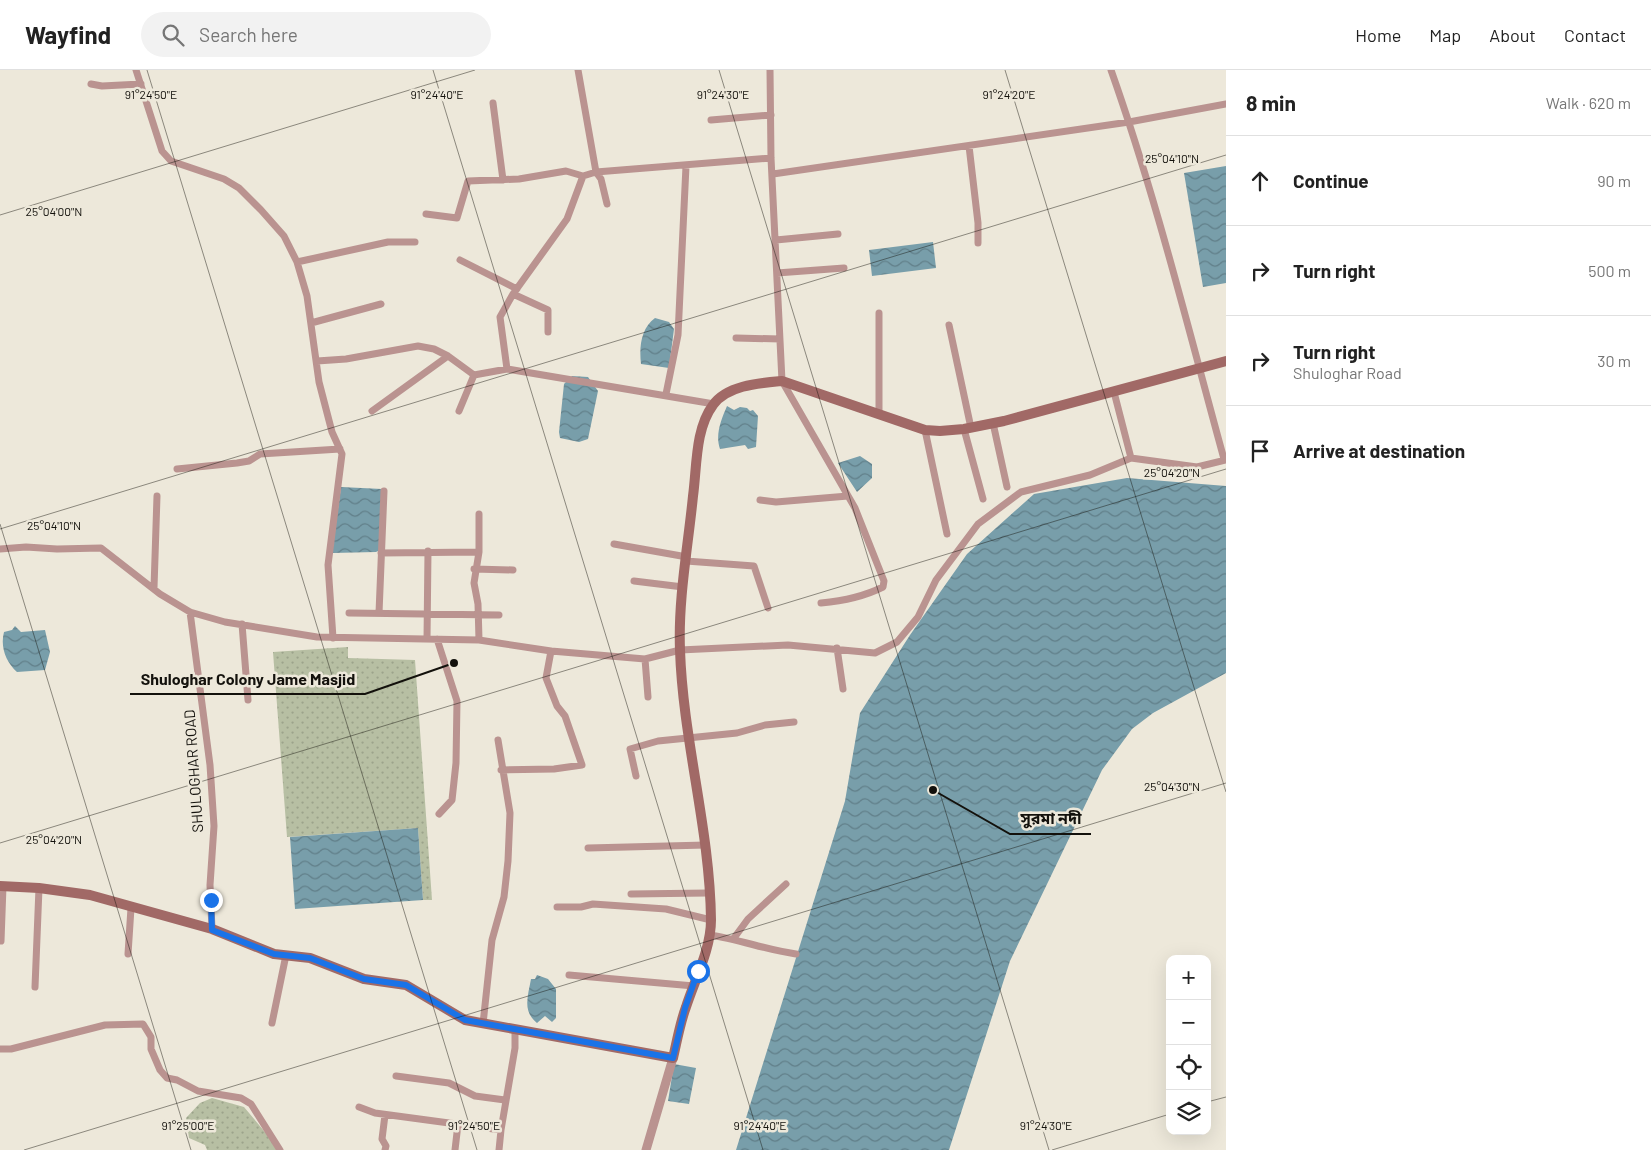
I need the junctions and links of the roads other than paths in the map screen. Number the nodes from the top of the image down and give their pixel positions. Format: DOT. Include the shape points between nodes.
graph roads {
  1 [pos="136,70"];
  2 [pos="578,70"];
  3 [pos="770,70"];
  4 [pos="1111,70"];
  5 [pos="91,84"];
  6 [pos="141,84"];
  7 [pos="493,103"];
  8 [pos="1226,104"];
  9 [pos="770,114"];
  10 [pos="711,120"];
  11 [pos="1130,122"];
  12 [pos="969,146"];
  13 [pos="771,158"];
  14 [pos="686,166"];
  15 [pos="596,172"];
  16 [pos="773,174"];
  17 [pos="583,176"];
  18 [pos="503,180"];
  19 [pos="607,204"];
  20 [pos="426,214"];
  21 [pos="838,234"];
  22 [pos="776,240"];
  23 [pos="415,242"];
  24 [pos="978,243"];
  25 [pos="460,260"];
  26 [pos="297,262"];
  27 [pos="844,268"];
  28 [pos="777,273"];
  29 [pos="515,291"];
  30 [pos="381,304"];
  31 [pos="879,312"];
  32 [pos="311,323"];
  33 [pos="949,325"];
  34 [pos="548,332"];
  35 [pos="736,338"];
  36 [pos="780,339"];
  37 [pos="448,356"];
  38 [pos="316,361"];
  39 [pos="1226,361"];
  40 [pos="1199,368"];
  41 [pos="507,369"];
  42 [pos="474,375"];
  43 [pos="782,381"];
  44 [pos="1114,392"];
  45 [pos="666,394"];
  46 [pos="714,404"];
  47 [pos="372,411"];
  48 [pos="459,411"];
  49 [pos="879,414"];
  50 [pos="993,423"];
  51 [pos="968,429"];
  52 [pos="925,430"];
  53 [pos="340,449"];
  54 [pos="1131,458"];
  55 [pos="1225,459"];
  56 [pos="177,469"];
  57 [pos="1007,487"];
  58 [pos="384,491"];
  59 [pos="157,496"];
  60 [pos="848,496"];
  61 [pos="983,499"];
  62 [pos="760,500"];
  63 [pos="479,514"];
  64 [pos="947,534"];
  65 [pos="614,544"];
  66 [pos="0,550"];
  67 [pos="428,551"];
  68 [pos="479,552"];
  69 [pos="381,553"];
  70 [pos="686,559"];
  71 [pos="474,569"];
  72 [pos="513,570"];
  73 [pos="634,581"];
  74 [pos="683,587"];
  75 [pos="154,588"];
  76 [pos="821,603"];
  77 [pos="768,608"];
  78 [pos="190,612"];
  79 [pos="349,613"];
  80 [pos="379,613"];
  81 [pos="427,614"];
  82 [pos="478,615"];
  83 [pos="499,615"];
  84 [pos="242,624"];
  85 [pos="333,638"];
  86 [pos="428,639"];
  87 [pos="437,639"];
  88 [pos="478,640"];
  89 [pos="837,648"];
  90 [pos="550,650"];
  91 [pos="680,650"];
  92 [pos="645,659"];
  93 [pos="843,689"];
  94 [pos="648,697"];
  95 [pos="248,700"];
  96 [pos="794,722"];
  97 [pos="690,737"];
  98 [pos="498,740"];
  99 [pos="501,770"];
  100 [pos="636,776"];
  101 [pos="439,814"];
  102 [pos="706,845"];
  103 [pos="588,848"];
  104 [pos="786,884"];
  105 [pos="1,886"];
  106 [pos="39,888"];
  107 [pos="708,893"];
  108 [pos="631,894"];
  109 [pos="557,907"];
  110 [pos="131,908"];
  111 [pos="711,920"];
  112 [pos="212,930"];
  113 [pos="710,935"];
  114 [pos="734,938"];
  115 [pos="1,941"];
  116 [pos="128,954"];
  117 [pos="796,954"];
  118 [pos="286,955"];
  119 [pos="569,975"];
  120 [pos="694,986"];
  121 [pos="35,987"];
  122 [pos="272,1023"];
  123 [pos="483,1024"];
  124 [pos="515,1030"];
  125 [pos="0,1049"];
  126 [pos="673,1058"];
  127 [pos="396,1076"];
  128 [pos="505,1100"];
  129 [pos="359,1107"];
  130 [pos="385,1115"];
  131 [pos="458,1124"];
  132 [pos="501,1130"];
  133 [pos="280,1150"];
  134 [pos="385,1150"];
  135 [pos="455,1150"];
  136 [pos="499,1150"];
  137 [pos="646,1150"];
  1 -- 6 [label="street"];
  2 -- 15 [label="street"];
  3 -- 9 [label="street"];
  4 -- 11 [label="street"];
  5 -- 6 [label="street"];
  6 -- 26 [label="street" via="160,146 167,156 172,161 224,179 239,188 284,236"];
  7 -- 18 [label="street"];
  8 -- 11 [label="street"];
  9 -- 10 [label="street"];
  9 -- 13 [label="street"];
  11 -- 12 [label="street"];
  11 -- 40 [label="street"];
  12 -- 16 [label="street"];
  12 -- 24 [label="street"];
  13 -- 14 [label="street"];
  13 -- 16 [label="street"];
  14 -- 15 [label="street"];
  14 -- 45 [label="street" via="678,335"];
  15 -- 17 [label="street"];
  15 -- 19 [label="street"];
  16 -- 22 [label="street"];
  17 -- 18 [label="street" via="566,171"];
  17 -- 29 [label="street" via="567,219"];
  18 -- 20 [label="street" via="468,181 457,218"];
  21 -- 22 [label="street"];
  22 -- 28 [label="street"];
  23 -- 26 [label="street" via="388,242"];
  25 -- 29 [label="street"];
  26 -- 32 [label="street"];
  27 -- 28 [label="street"];
  28 -- 36 [label="street"];
  29 -- 34 [label="street" via="548,310"];
  29 -- 41 [label="street" via="500,317"];
  30 -- 32 [label="street"];
  31 -- 49 [label="street"];
  32 -- 38 [label="street"];
  33 -- 51 [label="street"];
  35 -- 36 [label="street"];
  36 -- 43 [label="street"];
  37 -- 38 [label="street" via="418,346"];
  37 -- 42 [label="street"];
  37 -- 47 [label="street"];
  38 -- 53 [label="street" via="332,432"];
  39 -- 40 [label="main road"];
  40 -- 44 [label="main road"];
  40 -- 55 [label="street"];
  41 -- 42 [label="street"];
  41 -- 45 [label="street"];
  42 -- 48 [label="street"];
  43 -- 46 [label="main road" via="731,391"];
  43 -- 49 [label="main road"];
  43 -- 60 [label="street"];
  44 -- 50 [label="main road"];
  44 -- 54 [label="street"];
  45 -- 46 [label="street"];
  46 -- 70 [label="main road" via="700,438"];
  49 -- 52 [label="main road"];
  50 -- 51 [label="main road"];
  50 -- 57 [label="street"];
  51 -- 52 [label="main road"];
  51 -- 61 [label="street"];
  52 -- 64 [label="street"];
  53 -- 56 [label="street" via="260,454 249,461"];
  53 -- 85 [label="street" via="342,454 328,564"];
  54 -- 55 [label="street" via="1197,468"];
  54 -- 89 [label="street" via="1090,475 1021,492 978,524 936,580 918,617 897,642 876,653"];
  58 -- 69 [label="street"];
  59 -- 75 [label="street"];
  60 -- 62 [label="street" via="776,502"];
  60 -- 76 [label="street" via="874,553 884,581 883,587 856,597"];
  63 -- 68 [label="street"];
  65 -- 70 [label="street"];
  66 -- 75 [label="street" via="101,548"];
  67 -- 68 [label="street"];
  67 -- 69 [label="street"];
  67 -- 81 [label="street"];
  68 -- 71 [label="street"];
  69 -- 80 [label="street"];
  70 -- 74 [label="main road"];
  70 -- 77 [label="street" via="754,566"];
  71 -- 72 [label="street"];
  71 -- 82 [label="street"];
  73 -- 74 [label="street"];
  74 -- 91 [label="main road"];
  75 -- 78 [label="street"];
  78 -- 84 [label="street"];
  78 -- 112 [label="street, SHULOGHAR ROAD" via="210,764 214,826 210,886"];
  79 -- 80 [label="street"];
  80 -- 81 [label="street"];
  81 -- 82 [label="street"];
  81 -- 86 [label="street"];
  82 -- 83 [label="street"];
  82 -- 88 [label="street"];
  84 -- 85 [label="street" via="282,633"];
  84 -- 95 [label="street"];
  85 -- 86 [label="street"];
  86 -- 87 [label="street"];
  87 -- 88 [label="street"];
  87 -- 101 [label="street" via="457,709 452,800"];
  88 -- 90 [label="street"];
  89 -- 91 [label="street" via="788,645"];
  89 -- 93 [label="street"];
  90 -- 92 [label="street"];
  90 -- 99 [label="street" via="546,678 557,706 565,716 582,765 554,770"];
  91 -- 92 [label="street"];
  91 -- 97 [label="main road"];
  92 -- 94 [label="street"];
  96 -- 97 [label="street" via="765,725 737,733"];
  97 -- 100 [label="street" via="630,749"];
  97 -- 102 [label="main road"];
  98 -- 99 [label="street"];
  99 -- 123 [label="street" via="510,813 508,861 504,897 492,940"];
  102 -- 103 [label="street"];
  102 -- 107 [label="main road"];
  104 -- 114 [label="street" via="748,919"];
  105 -- 106 [label="main road"];
  105 -- 115 [label="street"];
  106 -- 110 [label="main road" via="90,896"];
  106 -- 121 [label="street"];
  107 -- 108 [label="street"];
  107 -- 111 [label="main road"];
  109 -- 111 [label="street" via="593,904 666,909"];
  110 -- 112 [label="main road"];
  110 -- 116 [label="street"];
  111 -- 113 [label="main road"];
  112 -- 118 [label="main road" via="274,954"];
  113 -- 114 [label="street"];
  113 -- 120 [label="main road"];
  114 -- 117 [label="street" via="766,950"];
  118 -- 122 [label="street"];
  118 -- 123 [label="main road" via="310,958 364,979 406,985 465,1020"];
  119 -- 120 [label="street"];
  120 -- 126 [label="main road"];
  123 -- 124 [label="main road"];
  124 -- 126 [label="main road"];
  124 -- 128 [label="street" via="515,1048"];
  125 -- 133 [label="street" via="11,1049 104,1024 143,1024 151,1037 151,1049 160,1070 167,1078 198,1091 241,1098 251,1104"];
  126 -- 137 [label="street"];
  127 -- 128 [label="street" via="449,1083 475,1096"];
  128 -- 132 [label="street"];
  129 -- 130 [label="street"];
  130 -- 131 [label="street"];
  130 -- 134 [label="street" via="382,1140"];
  131 -- 132 [label="street"];
  131 -- 135 [label="street"];
  132 -- 136 [label="street"];
}
